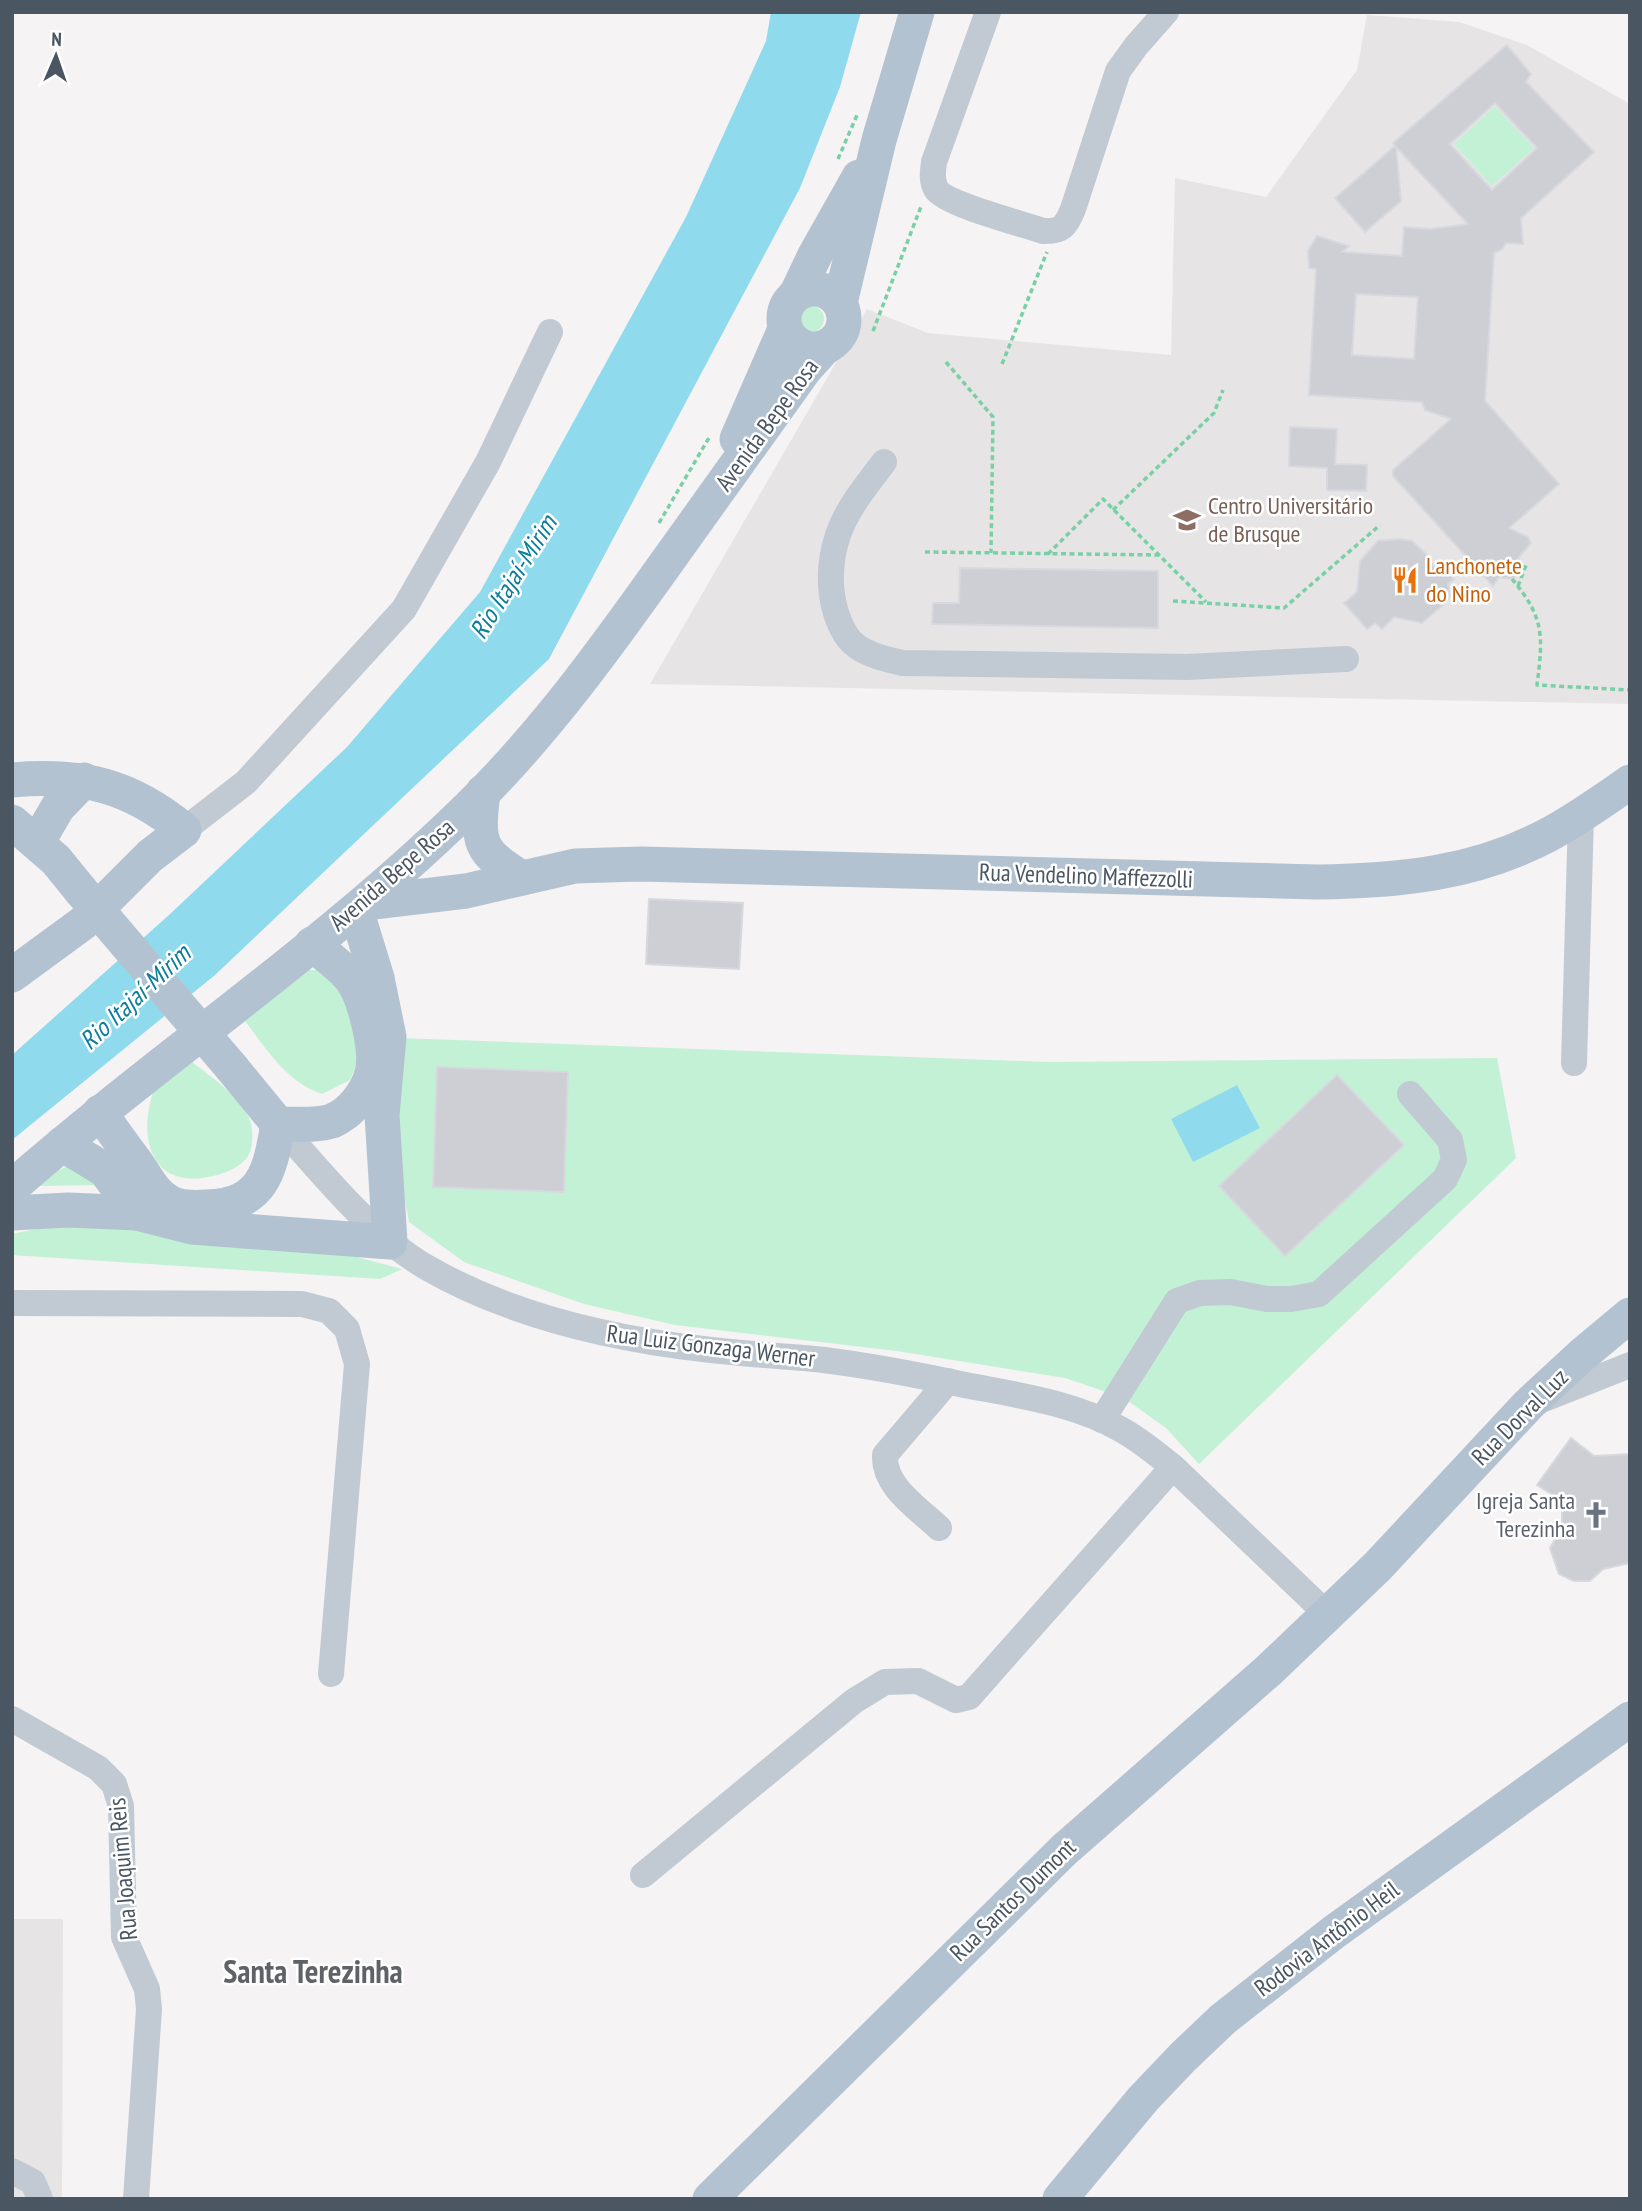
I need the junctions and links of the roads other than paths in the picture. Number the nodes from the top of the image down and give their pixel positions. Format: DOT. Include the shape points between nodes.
graph roads {
  1 [pos="917,12"];
  2 [pos="988,12"];
  3 [pos="1166,12"];
  4 [pos="879,140"];
  5 [pos="797,293"];
  6 [pos="840,303"];
  7 [pos="785,329"];
  8 [pos="550,332"];
  9 [pos="825,347"];
  10 [pos="884,463"];
  11 [pos="709,504"];
  12 [pos="1346,659"];
  13 [pos="12,780"];
  14 [pos="84,780"];
  15 [pos="1630,782"];
  16 [pos="483,792"];
  17 [pos="143,800"];
  18 [pos="1581,816"];
  19 [pos="19,828"];
  20 [pos="184,830"];
  21 [pos="150,856"];
  22 [pos="522,878"];
  23 [pos="360,906"];
  24 [pos="312,944"];
  25 [pos="12,975"];
  26 [pos="1574,1063"];
  27 [pos="1410,1094"];
  28 [pos="100,1112"];
  29 [pos="278,1124"];
  30 [pos="61,1144"];
  31 [pos="12,1187"];
  32 [pos="12,1213"];
  33 [pos="137,1213"];
  34 [pos="390,1242"];
  35 [pos="13,1303"];
  36 [pos="1624,1330"];
  37 [pos="1630,1365"];
  38 [pos="948,1381"];
  39 [pos="1528,1405"];
  40 [pos="1102,1420"];
  41 [pos="1173,1467"];
  42 [pos="939,1528"];
  43 [pos="1328,1614"];
  44 [pos="331,1674"];
  45 [pos="12,1719"];
  46 [pos="1630,1719"];
  47 [pos="643,1875"];
  48 [pos="12,2171"];
  49 [pos="40,2199"];
  50 [pos="136,2199"];
  51 [pos="710,2199"];
  52 [pos="1060,2199"];
  1 -- 4 [label="main road"];
  2 -- 3 [label="street" via="934,162 933,181 949,200 1056,232 1073,209 1118,71"];
  4 -- 5 [label="main road"];
  4 -- 6 [label="main road"];
  5 -- 6 [label="main road" via="821,289"];
  5 -- 7 [label="main road" via="785,309"];
  6 -- 9 [label="main road" via="842,330"];
  7 -- 9 [label="main road" via="801,346"];
  7 -- 11 [label="main road, Avenida Bepe Rosa"];
  8 -- 20 [label="street" via="488,462 404,608 246,782"];
  9 -- 11 [label="main road, Avenida Bepe Rosa"];
  10 -- 12 [label="street" via="853,505 838,535 831,564 831,596 846,636 883,659 1186,667"];
  11 -- 16 [label="main road, Avenida Bepe Rosa" via="592,667"];
  13 -- 14 [label="main road"];
  14 -- 17 [label="main road"];
  14 -- 19 [label="main road" via="58,807"];
  15 -- 18 [label="main road, Rua Vendelino Maffezzolli"];
  16 -- 22 [label="main road" via="485,851"];
  16 -- 23 [label="main road, Avenida Bepe Rosa"];
  17 -- 20 [label="main road"];
  17 -- 21 [label="main road"];
  18 -- 22 [label="main road, Rua Vendelino Maffezzolli" via="1486,860 1450,871 1374,881 641,864 575,866"];
  18 -- 26 [label="street"];
  19 -- 29 [label="main road, Rua Luiz Gonzaga Werner, bridge" via="56,860"];
  20 -- 21 [label="main road"];
  21 -- 25 [label="main road" via="83,923"];
  22 -- 23 [label="main road, Rua Vendelino Maffezzolli"];
  23 -- 24 [label="main road, Avenida Bepe Rosa"];
  23 -- 34 [label="main road" via="389,1037 382,1115"];
  24 -- 28 [label="main road, Avenida Bepe Rosa"];
  24 -- 29 [label="main road" via="354,983 372,1038 373,1073 356,1105 331,1121"];
  27 -- 40 [label="street" via="1450,1140 1454,1160 1445,1179 1319,1294 1291,1300 1200,1293 1177,1301"];
  28 -- 29 [label="main road" via="150,1186 170,1203 192,1208 226,1206 254,1194 273,1154"];
  28 -- 30 [label="main road, Avenida Bepe Rosa"];
  29 -- 34 [label="street, Rua Luiz Gonzaga Werner"];
  30 -- 31 [label="main road, Avenida Bepe Rosa"];
  30 -- 33 [label="main road" via="105,1170"];
  32 -- 33 [label="main road"];
  33 -- 34 [label="main road" via="192,1227"];
  34 -- 38 [label="street, Rua Luiz Gonzaga Werner" via="483,1295 608,1334 705,1350 825,1360"];
  35 -- 44 [label="street" via="302,1304 329,1311 347,1329 357,1364"];
  36 -- 39 [label="main road, Rua Dorval Luz"];
  37 -- 39 [label="street"];
  38 -- 40 [label="street, Rua Luiz Gonzaga Werner" via="1054,1404"];
  38 -- 42 [label="street" via="885,1455 884,1468 894,1485"];
  39 -- 43 [label="main road, Rua Dorval Luz"];
  40 -- 41 [label="street, Rua Luiz Gonzaga Werner"];
  41 -- 43 [label="street, Rua Luiz Gonzaga Werner"];
  41 -- 47 [label="street" via="969,1697 956,1700 918,1681 885,1682 854,1701"];
  43 -- 51 [label="main road, Rua Santos Dumont" via="1054,1859"];
  45 -- 50 [label="street, Rua Joaquim Reis" via="98,1768 114,1784 121,1806 124,1937 147,1989 149,2009"];
  46 -- 52 [label="main road, Rodovia Antônio Heil" via="1334,1932 1223,2019 1143,2099"];
  48 -- 49 [label="street" via="33,2182"];
}
